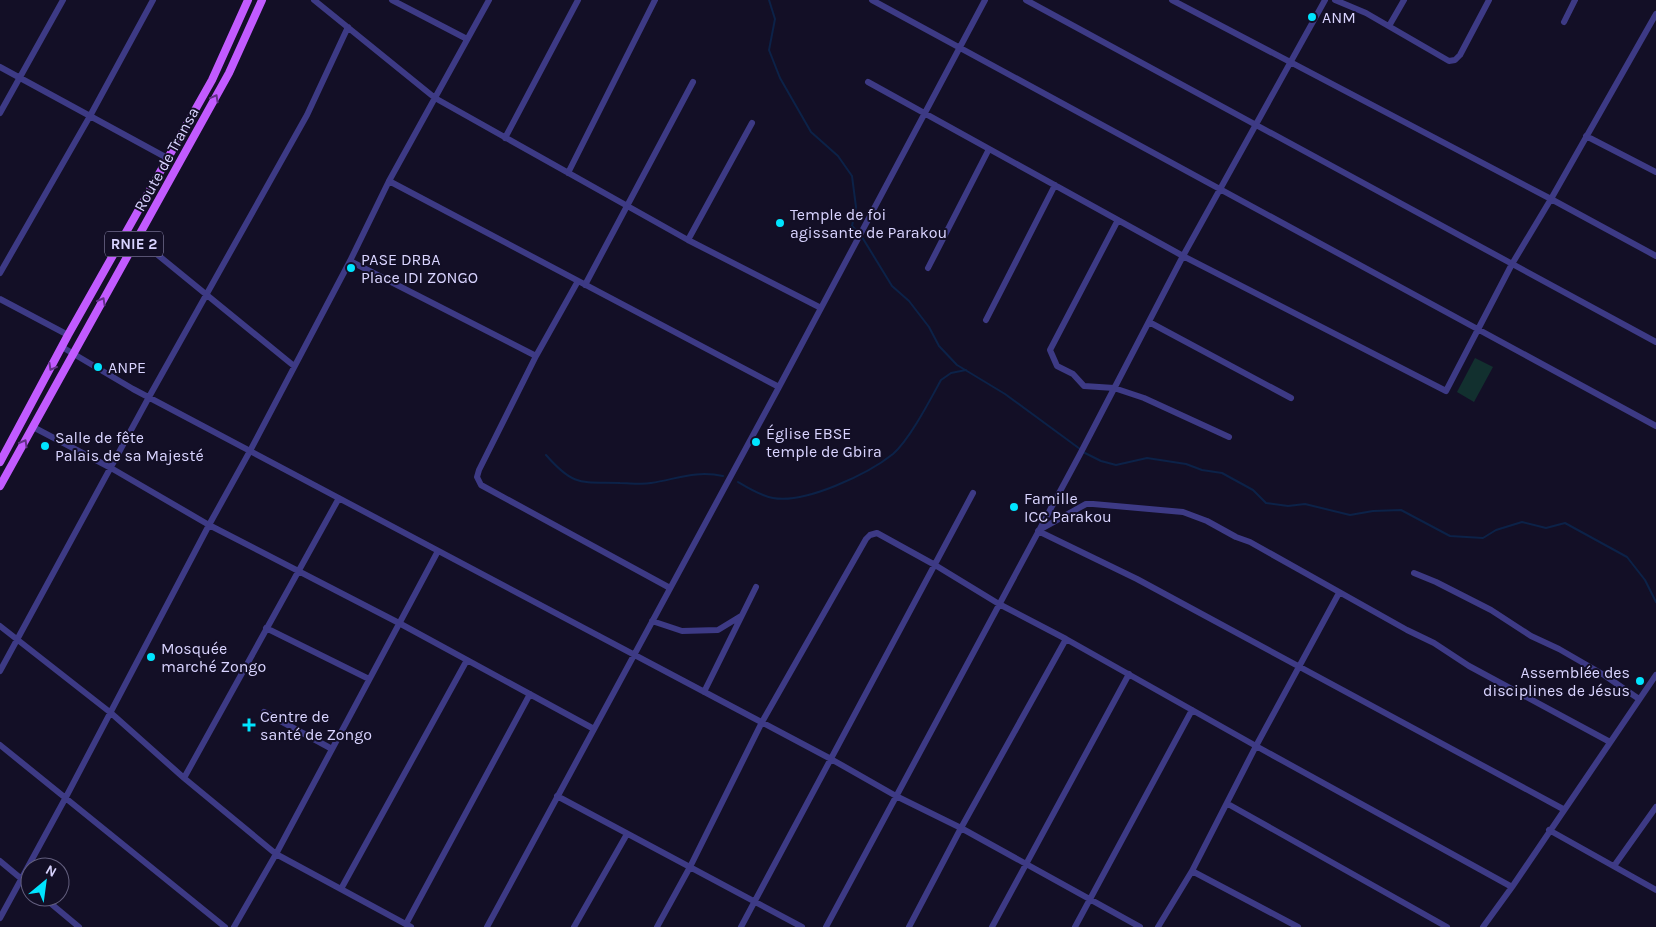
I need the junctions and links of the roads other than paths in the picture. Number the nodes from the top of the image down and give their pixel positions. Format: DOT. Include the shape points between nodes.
graph roads {
  1 [pos="63,0"];
  2 [pos="153,0"];
  3 [pos="248,0"];
  4 [pos="262,0"];
  5 [pos="314,0"];
  6 [pos="392,0"];
  7 [pos="489,0"];
  8 [pos="578,0"];
  9 [pos="655,0"];
  10 [pos="872,0"];
  11 [pos="985,0"];
  12 [pos="1026,0"];
  13 [pos="1172,0"];
  14 [pos="1325,0"];
  15 [pos="1335,0"];
  16 [pos="1404,0"];
  17 [pos="1489,0"];
  18 [pos="1575,0"];
  19 [pos="1656,14"];
  20 [pos="1564,22"];
  21 [pos="1389,26"];
  22 [pos="348,27"];
  23 [pos="467,39"];
  24 [pos="960,48"];
  25 [pos="1292,62"];
  26 [pos="0,66"];
  27 [pos="20,78"];
  28 [pos="693,82"];
  29 [pos="868,82"];
  30 [pos="435,98"];
  31 [pos="0,113"];
  32 [pos="924,113"];
  33 [pos="90,116"];
  34 [pos="752,123"];
  35 [pos="1257,124"];
  36 [pos="1586,136"];
  37 [pos="505,138"];
  38 [pos="989,149"];
  39 [pos="168,159"];
  40 [pos="1656,172"];
  41 [pos="568,173"];
  42 [pos="389,181"];
  43 [pos="1055,185"];
  44 [pos="1221,189"];
  45 [pos="1551,199"];
  46 [pos="626,205"];
  47 [pos="1118,220"];
  48 [pos="137,238"];
  49 [pos="688,240"];
  50 [pos="1183,256"];
  51 [pos="1656,256"];
  52 [pos="350,260"];
  53 [pos="1512,264"];
  54 [pos="928,268"];
  55 [pos="0,273"];
  56 [pos="578,280"];
  57 [pos="586,285"];
  58 [pos="206,295"];
  59 [pos="0,299"];
  60 [pos="821,308"];
  61 [pos="986,320"];
  62 [pos="1149,322"];
  63 [pos="1479,328"];
  64 [pos="68,335"];
  65 [pos="1656,342"];
  66 [pos="62,347"];
  67 [pos="73,354"];
  68 [pos="536,356"];
  69 [pos="294,366"];
  70 [pos="779,387"];
  71 [pos="1114,388"];
  72 [pos="149,397"];
  73 [pos="1291,398"];
  74 [pos="1656,426"];
  75 [pos="33,427"];
  76 [pos="1229,438"];
  77 [pos="250,451"];
  78 [pos="0,462"];
  79 [pos="111,468"];
  80 [pos="0,486"];
  81 [pos="973,493"];
  82 [pos="339,498"];
  83 [pos="209,525"];
  84 [pos="1038,531"];
  85 [pos="438,551"];
  86 [pos="935,565"];
  87 [pos="298,570"];
  88 [pos="1414,573"];
  89 [pos="670,588"];
  90 [pos="756,588"];
  91 [pos="1339,593"];
  92 [pos="999,604"];
  93 [pos="742,615"];
  94 [pos="652,621"];
  95 [pos="399,623"];
  96 [pos="0,626"];
  97 [pos="266,628"];
  98 [pos="1066,639"];
  99 [pos="17,640"];
  100 [pos="634,654"];
  101 [pos="467,660"];
  102 [pos="1299,666"];
  103 [pos="0,671"];
  104 [pos="1129,674"];
  105 [pos="1656,675"];
  106 [pos="369,679"];
  107 [pos="704,692"];
  108 [pos="530,694"];
  109 [pos="1639,699"];
  110 [pos="1192,710"];
  111 [pos="264,712"];
  112 [pos="111,713"];
  113 [pos="762,722"];
  114 [pos="594,729"];
  115 [pos="1610,742"];
  116 [pos="0,745"];
  117 [pos="1256,746"];
  118 [pos="332,749"];
  119 [pos="831,759"];
  120 [pos="184,778"];
  121 [pos="557,796"];
  122 [pos="896,796"];
  123 [pos="66,797"];
  124 [pos="1228,804"];
  125 [pos="1656,807"];
  126 [pos="1563,809"];
  127 [pos="961,828"];
  128 [pos="1549,830"];
  129 [pos="627,834"];
  130 [pos="276,854"];
  131 [pos="34,857"];
  132 [pos="0,861"];
  133 [pos="1026,864"];
  134 [pos="1614,866"];
  135 [pos="690,867"];
  136 [pos="1192,871"];
  137 [pos="20,877"];
  138 [pos="20,883"];
  139 [pos="1512,887"];
  140 [pos="341,889"];
  141 [pos="1656,890"];
  142 [pos="1090,899"];
  143 [pos="754,902"];
  144 [pos="55,907"];
  145 [pos="0,918"];
  146 [pos="409,926"];
  147 [pos="79,927"];
  148 [pos="225,927"];
  149 [pos="234,927"];
  150 [pos="487,927"];
  151 [pos="574,927"];
  152 [pos="657,927"];
  153 [pos="740,927"];
  154 [pos="802,927"];
  155 [pos="826,927"];
  156 [pos="909,927"];
  157 [pos="992,927"];
  158 [pos="1075,927"];
  159 [pos="1140,927"];
  160 [pos="1158,927"];
  161 [pos="1298,927"];
  162 [pos="1447,927"];
  163 [pos="1482,927"];
  1 -- 27 [label="street"];
  2 -- 33 [label="street"];
  3 -- 39 [label="main road, Route de Transa / RNIE 2" via="212,80"];
  48 -- 4 [label="main road, Route de Transa / RNIE 2, one-way" via="229,73"];
  5 -- 22 [label="street"];
  6 -- 23 [label="street"];
  7 -- 23 [label="street"];
  8 -- 37 [label="street"];
  9 -- 41 [label="street"];
  10 -- 24 [label="street"];
  11 -- 24 [label="street"];
  12 -- 35 [label="street"];
  13 -- 25 [label="street"];
  14 -- 25 [label="street"];
  15 -- 21 [label="street"];
  16 -- 21 [label="street"];
  17 -- 21 [label="street" via="1455,60 1449,61"];
  18 -- 20 [label="street"];
  19 -- 36 [label="street"];
  22 -- 30 [label="street"];
  22 -- 58 [label="street" via="307,115"];
  23 -- 30 [label="street"];
  24 -- 32 [label="street"];
  24 -- 44 [label="street"];
  25 -- 35 [label="street"];
  25 -- 45 [label="street"];
  26 -- 27 [label="street"];
  27 -- 31 [label="street"];
  27 -- 33 [label="street"];
  28 -- 46 [label="street"];
  29 -- 32 [label="street"];
  30 -- 37 [label="street"];
  30 -- 42 [label="street"];
  32 -- 38 [label="street"];
  32 -- 60 [label="street"];
  33 -- 39 [label="street"];
  33 -- 55 [label="street"];
  34 -- 49 [label="street"];
  35 -- 44 [label="street"];
  35 -- 53 [label="street"];
  36 -- 40 [label="street"];
  36 -- 45 [label="street"];
  37 -- 41 [label="street"];
  38 -- 43 [label="street"];
  38 -- 54 [label="street"];
  39 -- 64 [label="main road, Route de Transa / RNIE 2"];
  41 -- 46 [label="street"];
  42 -- 52 [label="street"];
  42 -- 56 [label="street"];
  43 -- 47 [label="street"];
  43 -- 61 [label="street"];
  44 -- 50 [label="street"];
  44 -- 63 [label="street"];
  45 -- 51 [label="street"];
  45 -- 53 [label="street"];
  46 -- 49 [label="street"];
  46 -- 57 [label="street"];
  47 -- 50 [label="street"];
  47 -- 71 [label="street" via="1050,350 1058,366 1073,374 1084,386"];
  48 -- 58 [label="street"];
  67 -- 48 [label="main road, Route de Transa / RNIE 2, one-way"];
  49 -- 60 [label="street"];
  50 -- 62 [label="street"];
  50 -- 63 [label="street" via="1446,391"];
  52 -- 68 [label="street"];
  52 -- 69 [label="street"];
  53 -- 63 [label="street"];
  53 -- 65 [label="street"];
  56 -- 57 [label="street"];
  56 -- 68 [label="street"];
  57 -- 70 [label="street"];
  58 -- 69 [label="street"];
  58 -- 72 [label="street"];
  59 -- 64 [label="street"];
  60 -- 70 [label="street"];
  62 -- 71 [label="street"];
  62 -- 73 [label="street"];
  63 -- 74 [label="street"];
  64 -- 66 [label="main road, Route de Transa / RNIE 2"];
  66 -- 67 [label="street"];
  66 -- 78 [label="main road, Route de Transa / RNIE 2, one-way"];
  67 -- 72 [label="street"];
  67 -- 75 [label="main road, Route de Transa / RNIE 2"];
  68 -- 89 [label="street" via="479,470 477,477 481,485"];
  69 -- 77 [label="street"];
  70 -- 89 [label="street"];
  71 -- 76 [label="street" via="1144,398"];
  71 -- 84 [label="street"];
  72 -- 77 [label="street"];
  72 -- 79 [label="street"];
  75 -- 79 [label="street"];
  80 -- 75 [label="main road, Route de Transa / RNIE 2, one-way"];
  77 -- 82 [label="street"];
  77 -- 83 [label="street"];
  79 -- 83 [label="street"];
  79 -- 99 [label="street"];
  81 -- 86 [label="street"];
  82 -- 85 [label="street"];
  82 -- 87 [label="street"];
  83 -- 87 [label="street"];
  83 -- 112 [label="street"];
  84 -- 91 [label="street" via="1086,504 1183,512 1250,542"];
  84 -- 92 [label="street"];
  84 -- 102 [label="street" via="1137,579"];
  85 -- 95 [label="street"];
  85 -- 100 [label="street"];
  86 -- 92 [label="street"];
  86 -- 113 [label="street" via="877,534 870,534"];
  86 -- 119 [label="street"];
  87 -- 95 [label="street"];
  87 -- 97 [label="street"];
  88 -- 109 [label="street" via="1491,610 1531,636 1604,675"];
  89 -- 94 [label="street"];
  90 -- 93 [label="street"];
  91 -- 102 [label="street"];
  91 -- 115 [label="street"];
  92 -- 98 [label="street"];
  92 -- 122 [label="street"];
  93 -- 94 [label="street" via="718,630 682,631"];
  93 -- 107 [label="street"];
  94 -- 100 [label="street"];
  95 -- 101 [label="street"];
  95 -- 106 [label="street"];
  96 -- 99 [label="street"];
  97 -- 106 [label="street"];
  97 -- 120 [label="street"];
  98 -- 104 [label="street"];
  98 -- 127 [label="street"];
  99 -- 103 [label="street"];
  99 -- 112 [label="street"];
  100 -- 107 [label="street"];
  100 -- 114 [label="street"];
  101 -- 108 [label="street"];
  101 -- 140 [label="street"];
  102 -- 117 [label="street"];
  102 -- 126 [label="street"];
  104 -- 110 [label="street"];
  104 -- 133 [label="street"];
  105 -- 109 [label="street"];
  106 -- 118 [label="street"];
  107 -- 113 [label="street"];
  108 -- 114 [label="street"];
  108 -- 146 [label="street"];
  109 -- 115 [label="street"];
  110 -- 117 [label="street"];
  110 -- 142 [label="street"];
  111 -- 118 [label="street"];
  112 -- 120 [label="street"];
  112 -- 123 [label="street"];
  113 -- 119 [label="street"];
  113 -- 135 [label="street"];
  114 -- 121 [label="street"];
  115 -- 126 [label="street"];
  116 -- 123 [label="street"];
  117 -- 124 [label="street"];
  117 -- 139 [label="street"];
  118 -- 130 [label="street"];
  119 -- 122 [label="street"];
  119 -- 143 [label="street"];
  120 -- 130 [label="street"];
  121 -- 129 [label="street"];
  121 -- 150 [label="street"];
  122 -- 127 [label="street"];
  122 -- 155 [label="street"];
  123 -- 131 [label="street"];
  123 -- 148 [label="street"];
  124 -- 136 [label="street"];
  124 -- 162 [label="street"];
  125 -- 134 [label="street"];
  126 -- 128 [label="street"];
  127 -- 133 [label="street"];
  127 -- 156 [label="street"];
  128 -- 134 [label="street"];
  128 -- 139 [label="street"];
  129 -- 135 [label="street"];
  129 -- 151 [label="street"];
  130 -- 140 [label="street"];
  130 -- 149 [label="street"];
  132 -- 137 [label="street"];
  133 -- 142 [label="street"];
  133 -- 157 [label="street"];
  134 -- 141 [label="street"];
  135 -- 143 [label="street"];
  135 -- 152 [label="street"];
  136 -- 160 [label="street"];
  136 -- 161 [label="street"];
  138 -- 145 [label="street"];
  139 -- 163 [label="street"];
  140 -- 146 [label="street"];
  142 -- 158 [label="street"];
  142 -- 159 [label="street"];
  143 -- 153 [label="street"];
  143 -- 154 [label="street"];
  144 -- 147 [label="street"];
}
